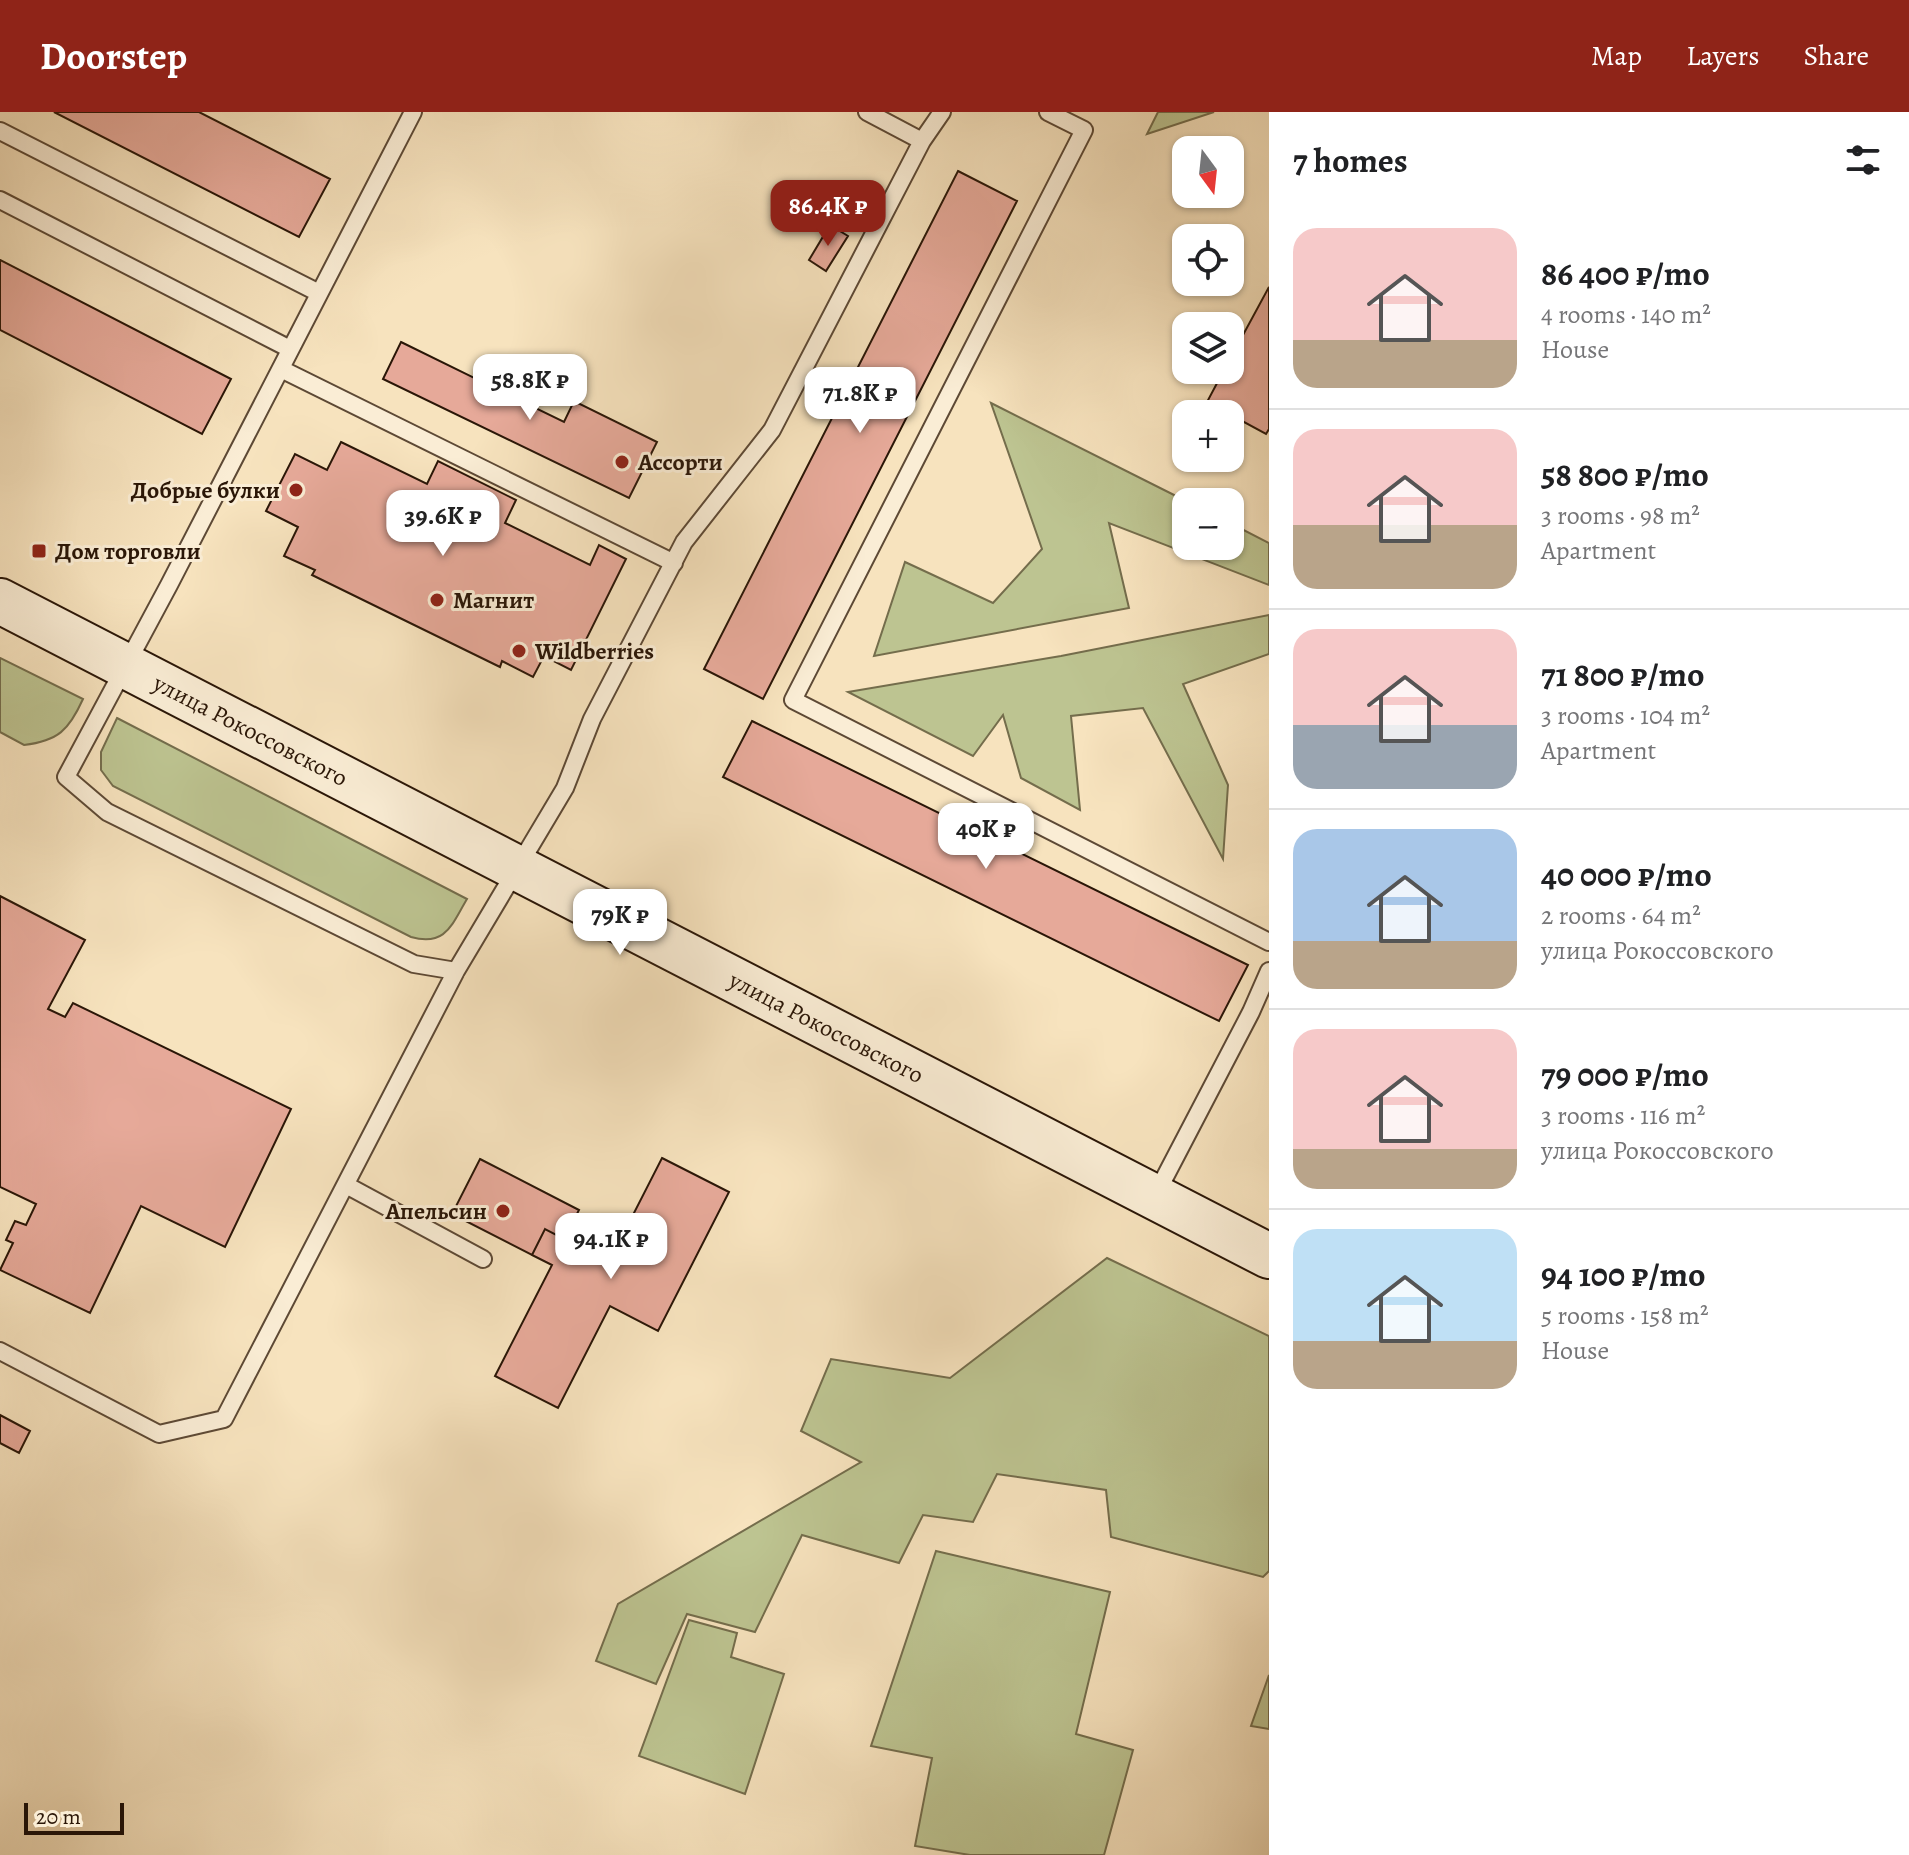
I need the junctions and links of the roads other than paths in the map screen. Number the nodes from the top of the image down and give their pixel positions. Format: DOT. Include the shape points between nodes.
graph roads {
  1 [pos="413,112"];
  2 [pos="867,112"];
  3 [pos="942,112"];
  4 [pos="1048,112"];
  5 [pos="0,131"];
  6 [pos="922,141"];
  7 [pos="0,200"];
  8 [pos="319,293"];
  9 [pos="290,349"];
  10 [pos="281,369"];
  11 [pos="674,563"];
  12 [pos="0,601"];
  13 [pos="126,666"];
  14 [pos="519,867"];
  15 [pos="1269,942"];
  16 [pos="456,971"];
  17 [pos="1269,971"];
  18 [pos="346,1185"];
  19 [pos="1154,1197"];
  20 [pos="1269,1256"];
  21 [pos="483,1259"];
  22 [pos="0,1351"];
  1 -- 8 [label="lane"];
  2 -- 6 [label="lane"];
  3 -- 6 [label="lane"];
  4 -- 15 [label="lane" via="1084,130 793,700"];
  5 -- 8 [label="lane"];
  6 -- 11 [label="lane" via="772,430 684,542"];
  7 -- 9 [label="lane"];
  8 -- 9 [label="lane"];
  9 -- 10 [label="lane"];
  10 -- 11 [label="lane"];
  10 -- 13 [label="lane"];
  11 -- 14 [label="lane" via="592,719 565,788"];
  12 -- 13 [label="street, улица Рокоссовского"];
  13 -- 14 [label="street, улица Рокоссовского"];
  13 -- 16 [label="lane" via="66,777 121,819 414,964"];
  14 -- 16 [label="lane"];
  14 -- 19 [label="street, улица Рокоссовского"];
  16 -- 18 [label="lane"];
  17 -- 19 [label="lane"];
  18 -- 21 [label="lane"];
  18 -- 22 [label="lane" via="224,1419 159,1434"];
  19 -- 20 [label="street, улица Рокоссовского"];
}
